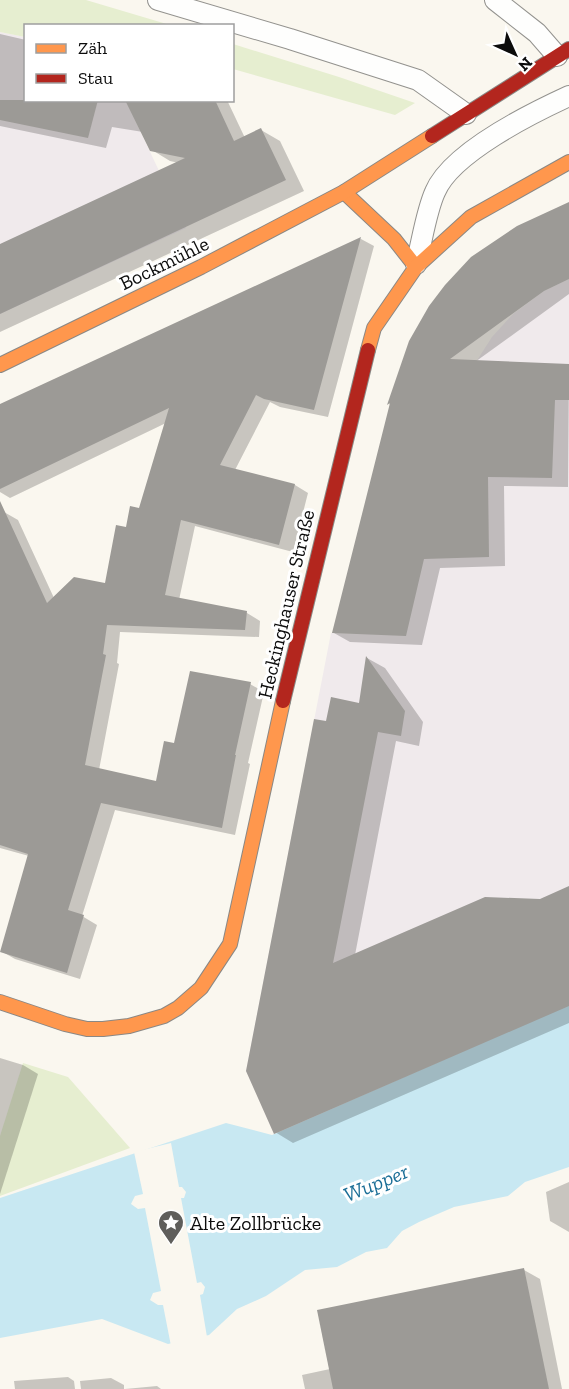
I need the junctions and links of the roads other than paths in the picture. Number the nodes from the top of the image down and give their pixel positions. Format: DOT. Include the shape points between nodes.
graph roads {
  1 [pos="159,0"];
  2 [pos="495,0"];
  3 [pos="563,52"];
  4 [pos="569,96"];
  5 [pos="466,114"];
  6 [pos="569,162"];
  7 [pos="344,192"];
  8 [pos="416,267"];
  9 [pos="0,365"];
  10 [pos="0,1002"];
  1 -- 5 [label="lane" via="417,80"];
  2 -- 3 [label="lane"];
  3 -- 5 [label="main road"];
  4 -- 8 [label="lane" via="485,141 452,169 435,191"];
  5 -- 7 [label="main road"];
  6 -- 8 [label="main road, Heckinghauser Straße" via="471,217"];
  7 -- 8 [label="main road" via="394,239"];
  7 -- 9 [label="main road, Bockmühle"];
  8 -- 10 [label="main road, Heckinghauser Straße" via="374,328 294,649 230,944 221,960 179,1008 147,1023 88,1029"];
}
